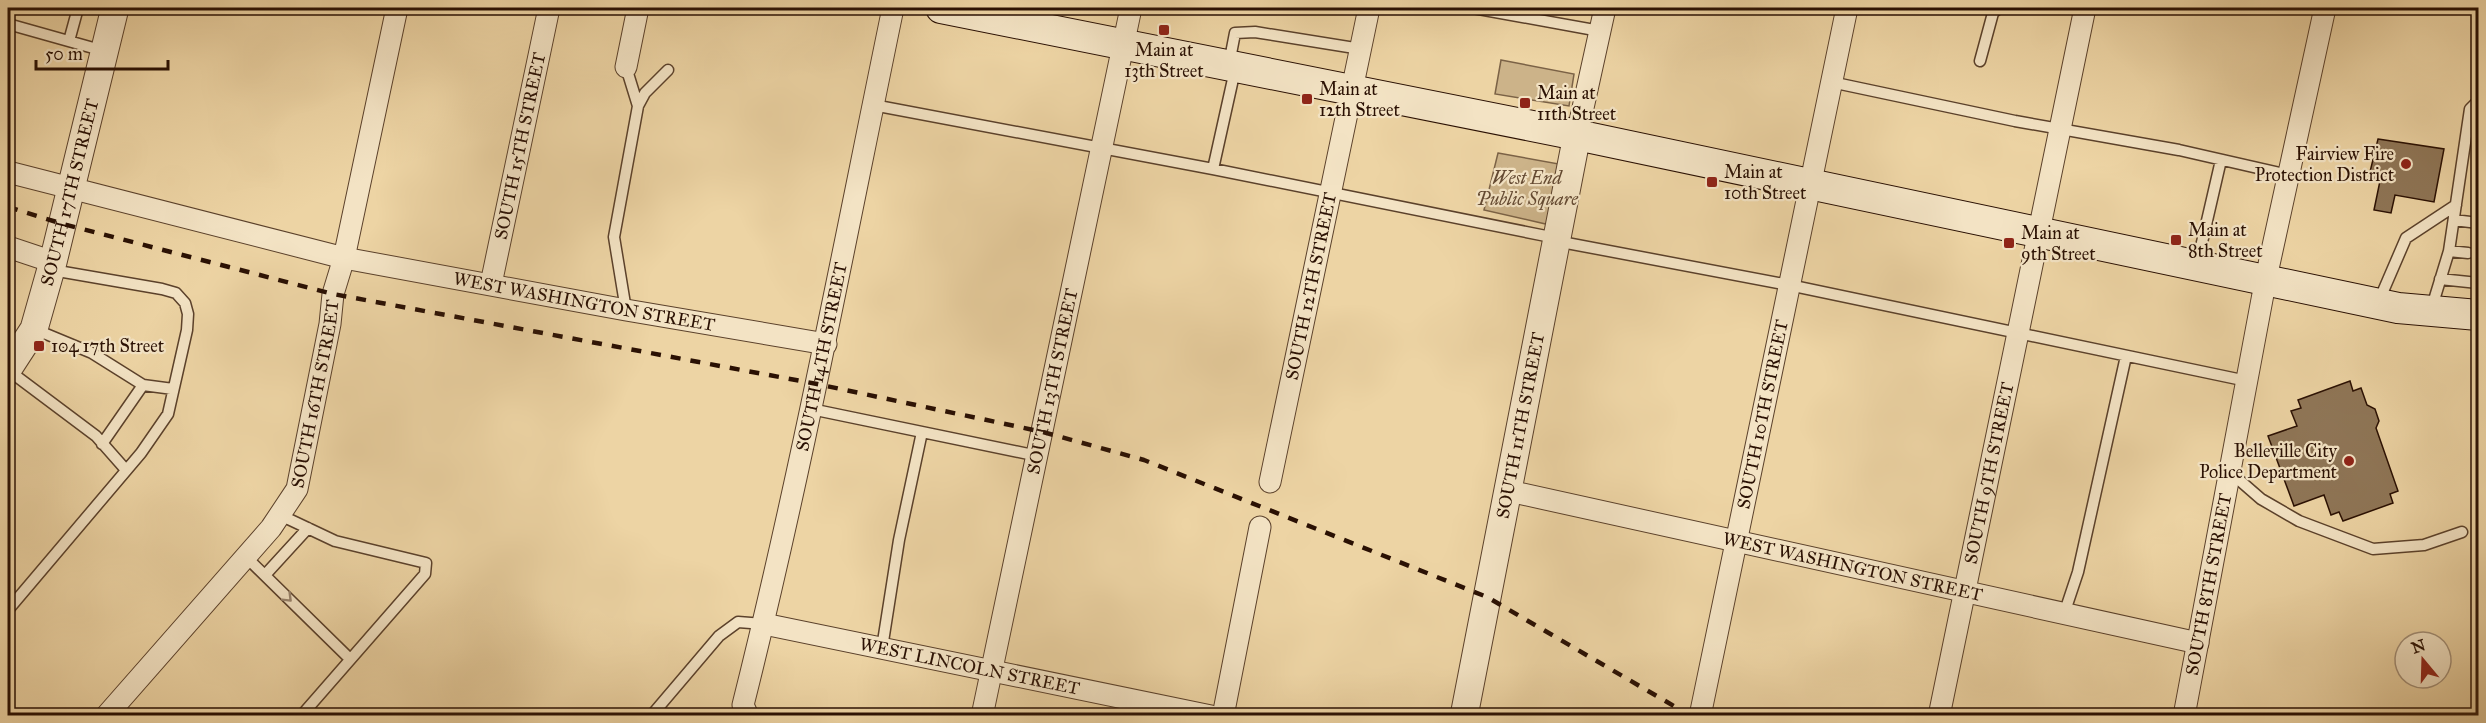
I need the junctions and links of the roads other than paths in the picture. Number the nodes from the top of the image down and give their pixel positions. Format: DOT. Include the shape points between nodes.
graph roads {
  1 [pos="78,8"];
  2 [pos="115,8"];
  3 [pos="397,8"];
  4 [pos="549,8"];
  5 [pos="638,8"];
  6 [pos="893,8"];
  7 [pos="1131,8"];
  8 [pos="1369,8"];
  9 [pos="1473,8"];
  10 [pos="1605,8"];
  11 [pos="1847,8"];
  12 [pos="1999,8"];
  13 [pos="2079,8"];
  14 [pos="2325,8"];
  15 [pos="955,9"];
  16 [pos="8,24"];
  17 [pos="1600,31"];
  18 [pos="69,41"];
  19 [pos="1123,46"];
  20 [pos="1361,49"];
  21 [pos="104,51"];
  22 [pos="1980,61"];
  23 [pos="626,67"];
  24 [pos="1232,68"];
  25 [pos="668,70"];
  26 [pos="1831,82"];
  27 [pos="1352,92"];
  28 [pos="2478,100"];
  29 [pos="873,105"];
  30 [pos="638,106"];
  31 [pos="2061,128"];
  32 [pos="1577,135"];
  33 [pos="1102,148"];
  34 [pos="2221,160"];
  35 [pos="1213,169"];
  36 [pos="8,172"];
  37 [pos="2288,175"];
  38 [pos="1809,184"];
  39 [pos="71,189"];
  40 [pos="1330,194"];
  41 [pos="2456,205"];
  42 [pos="2454,220"];
  43 [pos="2478,223"];
  44 [pos="2040,232"];
  45 [pos="1556,241"];
  46 [pos="8,247"];
  47 [pos="2449,251"];
  48 [pos="2468,253"];
  49 [pos="344,258"];
  50 [pos="2197,264"];
  51 [pos="52,266"];
  52 [pos="2266,278"];
  53 [pos="2440,279"];
  54 [pos="2478,283"];
  55 [pos="490,284"];
  56 [pos="1789,285"];
  57 [pos="2378,303"];
  58 [pos="626,310"];
  59 [pos="2430,310"];
  60 [pos="2478,315"];
  61 [pos="34,329"];
  62 [pos="2018,334"];
  63 [pos="826,344"];
  64 [pos="2126,356"];
  65 [pos="8,369"];
  66 [pos="2247,381"];
  67 [pos="142,386"];
  68 [pos="173,389"];
  69 [pos="811,409"];
  70 [pos="922,432"];
  71 [pos="102,444"];
  72 [pos="1038,456"];
  73 [pos="126,470"];
  74 [pos="2230,472"];
  75 [pos="1270,482"];
  76 [pos="1509,491"];
  77 [pos="280,515"];
  78 [pos="1260,527"];
  79 [pos="308,528"];
  80 [pos="2462,532"];
  81 [pos="1736,542"];
  82 [pos="246,557"];
  83 [pos="265,575"];
  84 [pos="1965,592"];
  85 [pos="8,610"];
  86 [pos="2064,614"];
  87 [pos="764,624"];
  88 [pos="2198,643"];
  89 [pos="882,648"];
  90 [pos="350,659"];
  91 [pos="992,671"];
  92 [pos="746,710"];
  93 [pos="106,716"];
  94 [pos="301,716"];
  95 [pos="651,716"];
  96 [pos="982,716"];
  97 [pos="1211,716"];
  98 [pos="1223,716"];
  99 [pos="1464,716"];
  100 [pos="1700,716"];
  101 [pos="1939,716"];
  102 [pos="2184,716"];
  1 -- 18 [label="lane"];
  2 -- 21 [label="street, SOUTH 17TH STREET"];
  3 -- 49 [label="street, SOUTH 16TH STREET"];
  4 -- 55 [label="street, SOUTH 15TH STREET"];
  5 -- 23 [label="street"];
  6 -- 29 [label="street, SOUTH 14TH STREET"];
  7 -- 19 [label="street, SOUTH 13TH STREET"];
  8 -- 20 [label="street, SOUTH 12TH STREET"];
  9 -- 17 [label="lane"];
  10 -- 17 [label="street"];
  11 -- 26 [label="street, SOUTH 10TH STREET"];
  12 -- 22 [label="lane" via="1993,13"];
  13 -- 31 [label="street, SOUTH 9TH STREET"];
  14 -- 37 [label="street, SOUTH 8TH STREET"];
  15 -- 19 [label="main road"];
  16 -- 18 [label="lane"];
  17 -- 32 [label="street"];
  18 -- 21 [label="lane"];
  19 -- 24 [label="main road"];
  19 -- 33 [label="street, SOUTH 13TH STREET"];
  20 -- 24 [label="lane" via="1255,32 1235,33"];
  20 -- 27 [label="street, SOUTH 12TH STREET"];
  21 -- 39 [label="street, SOUTH 17TH STREET"];
  23 -- 30 [label="lane"];
  24 -- 27 [label="main road"];
  24 -- 35 [label="lane"];
  25 -- 30 [label="lane"];
  26 -- 31 [label="lane"];
  26 -- 38 [label="street, SOUTH 10TH STREET"];
  27 -- 32 [label="main road"];
  27 -- 40 [label="street, SOUTH 12TH STREET"];
  28 -- 41 [label="lane" via="2470,109"];
  29 -- 33 [label="lane"];
  29 -- 63 [label="street, SOUTH 14TH STREET"];
  30 -- 58 [label="lane" via="614,237"];
  31 -- 34 [label="lane"];
  31 -- 44 [label="street, SOUTH 9TH STREET"];
  32 -- 38 [label="main road"];
  32 -- 45 [label="street, SOUTH 11TH STREET"];
  33 -- 35 [label="lane"];
  33 -- 72 [label="street, SOUTH 13TH STREET"];
  34 -- 37 [label="lane"];
  34 -- 50 [label="lane"];
  35 -- 40 [label="lane"];
  36 -- 39 [label="street, WEST WASHINGTON STREET"];
  37 -- 52 [label="street, SOUTH 8TH STREET"];
  38 -- 44 [label="main road"];
  38 -- 56 [label="street, SOUTH 10TH STREET"];
  39 -- 49 [label="street, WEST WASHINGTON STREET"];
  39 -- 51 [label="street, SOUTH 17TH STREET"];
  40 -- 45 [label="lane"];
  40 -- 75 [label="street, SOUTH 12TH STREET"];
  41 -- 42 [label="lane"];
  41 -- 57 [label="lane" via="2406,238"];
  42 -- 43 [label="lane"];
  42 -- 47 [label="lane"];
  44 -- 50 [label="main road"];
  44 -- 62 [label="street, SOUTH 9TH STREET"];
  45 -- 56 [label="lane"];
  45 -- 76 [label="street, SOUTH 11TH STREET"];
  46 -- 51 [label="street"];
  47 -- 48 [label="lane"];
  47 -- 53 [label="lane"];
  49 -- 55 [label="street, WEST WASHINGTON STREET"];
  49 -- 77 [label="street, SOUTH 16TH STREET" via="333,294 297,489"];
  50 -- 52 [label="main road"];
  51 -- 61 [label="street, SOUTH 17TH STREET"];
  51 -- 68 [label="lane" via="176,293 188,314"];
  52 -- 57 [label="main road"];
  52 -- 66 [label="street, SOUTH 8TH STREET"];
  53 -- 54 [label="lane"];
  53 -- 59 [label="lane"];
  55 -- 58 [label="street, WEST WASHINGTON STREET"];
  56 -- 62 [label="lane"];
  56 -- 81 [label="street, SOUTH 10TH STREET"];
  57 -- 59 [label="main road"];
  58 -- 63 [label="street, WEST WASHINGTON STREET"];
  59 -- 60 [label="main road"];
  61 -- 65 [label="street, SOUTH 17TH STREET"];
  61 -- 67 [label="lane" via="92,353"];
  62 -- 64 [label="lane"];
  62 -- 84 [label="street, SOUTH 9TH STREET"];
  63 -- 69 [label="street, SOUTH 14TH STREET"];
  64 -- 66 [label="lane"];
  64 -- 86 [label="lane" via="2078,572"];
  65 -- 71 [label="lane"];
  66 -- 74 [label="street, SOUTH 8TH STREET"];
  67 -- 68 [label="lane"];
  67 -- 71 [label="lane"];
  68 -- 73 [label="lane" via="168,414"];
  69 -- 70 [label="lane"];
  69 -- 87 [label="street, SOUTH 14TH STREET"];
  70 -- 72 [label="lane"];
  70 -- 89 [label="lane"];
  71 -- 73 [label="lane"];
  72 -- 91 [label="street, SOUTH 13TH STREET"];
  73 -- 85 [label="lane"];
  74 -- 80 [label="lane" via="2261,499 2299,521 2373,549 2424,545"];
  74 -- 88 [label="street, SOUTH 8TH STREET"];
  76 -- 81 [label="street, WEST WASHINGTON STREET"];
  76 -- 99 [label="street, SOUTH 11TH STREET"];
  77 -- 79 [label="lane"];
  77 -- 82 [label="street, SOUTH 16TH STREET"];
  78 -- 98 [label="street"];
  79 -- 83 [label="lane"];
  79 -- 90 [label="lane" via="335,542 426,563 425,574"];
  81 -- 84 [label="street, WEST WASHINGTON STREET"];
  81 -- 100 [label="street, SOUTH 10TH STREET"];
  82 -- 83 [label="lane"];
  82 -- 93 [label="street, SOUTH 16TH STREET"];
  83 -- 90 [label="lane, one-way"];
  84 -- 86 [label="street, WEST WASHINGTON STREET"];
  84 -- 101 [label="street, SOUTH 9TH STREET"];
  86 -- 88 [label="street, WEST WASHINGTON STREET"];
  87 -- 89 [label="street, WEST LINCOLN STREET"];
  87 -- 92 [label="street, SOUTH 14TH STREET"];
  87 -- 95 [label="lane" via="738,622 719,636"];
  88 -- 102 [label="street, SOUTH 8TH STREET"];
  89 -- 91 [label="street, WEST LINCOLN STREET"];
  90 -- 94 [label="lane"];
  91 -- 96 [label="street, SOUTH 13TH STREET"];
  91 -- 97 [label="street, WEST LINCOLN STREET"];
}
